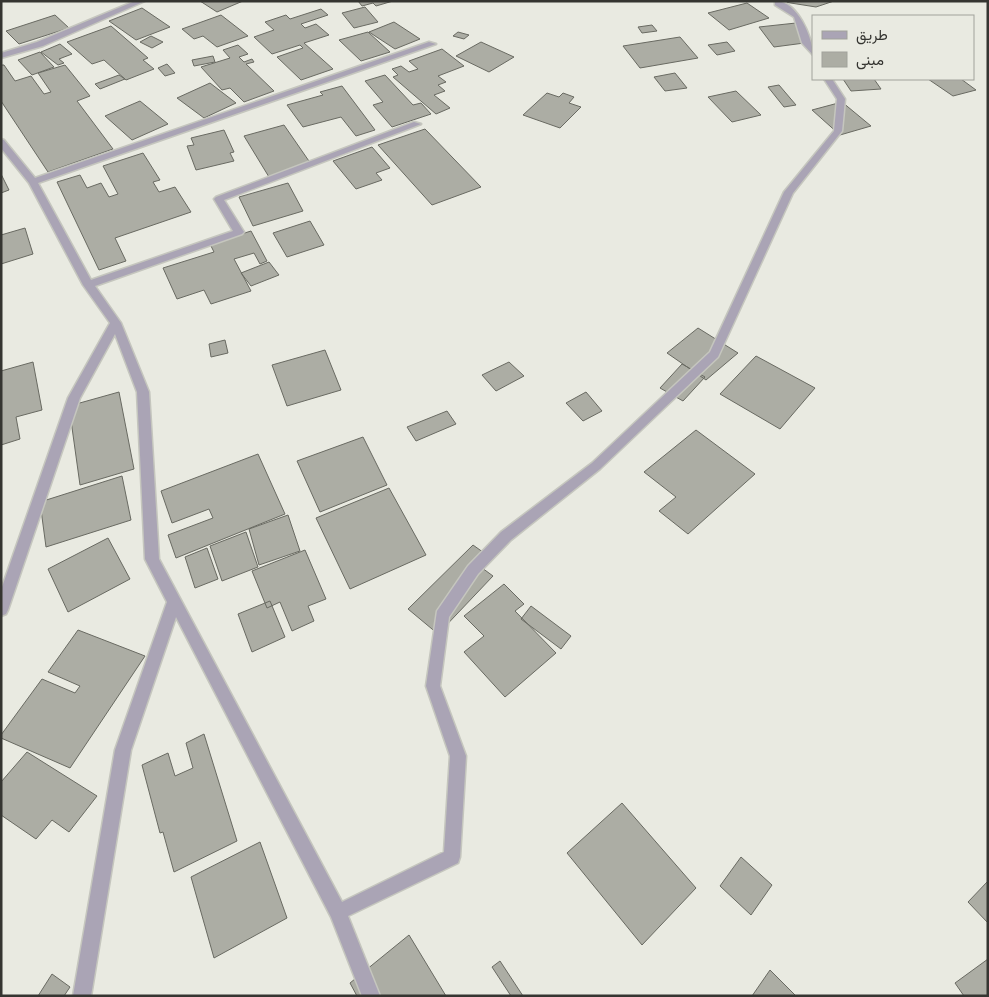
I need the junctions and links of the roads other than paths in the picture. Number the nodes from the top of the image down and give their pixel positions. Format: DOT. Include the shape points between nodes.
graph roads {
  1 [pos="142,1"];
  2 [pos="778,3"];
  3 [pos="432,44"];
  4 [pos="812,52"];
  5 [pos="1,56"];
  6 [pos="829,80"];
  7 [pos="417,124"];
  8 [pos="1,142"];
  9 [pos="33,182"];
  10 [pos="88,285"];
  11 [pos="116,323"];
  12 [pos="174,602"];
  13 [pos="1,610"];
  14 [pos="338,912"];
  15 [pos="82,996"];
  16 [pos="371,996"];
  1 -- 5 [label="street" via="40,44"];
  2 -- 4 [label="street" via="797,16"];
  3 -- 9 [label="street"];
  6 -- 14 [label="street" via="841,99 838,131 788,192 714,354 596,466 506,536 473,570 442,615 433,686 458,756 452,857"];
  7 -- 10 [label="street" via="219,199 239,232"];
  8 -- 9 [label="street"];
  9 -- 10 [label="street"];
  10 -- 11 [label="street"];
  11 -- 12 [label="street" via="142,392 152,559"];
  11 -- 13 [label="street" via="74,398"];
  12 -- 14 [label="street"];
  12 -- 15 [label="street" via="124,750"];
  14 -- 16 [label="street"];
}
